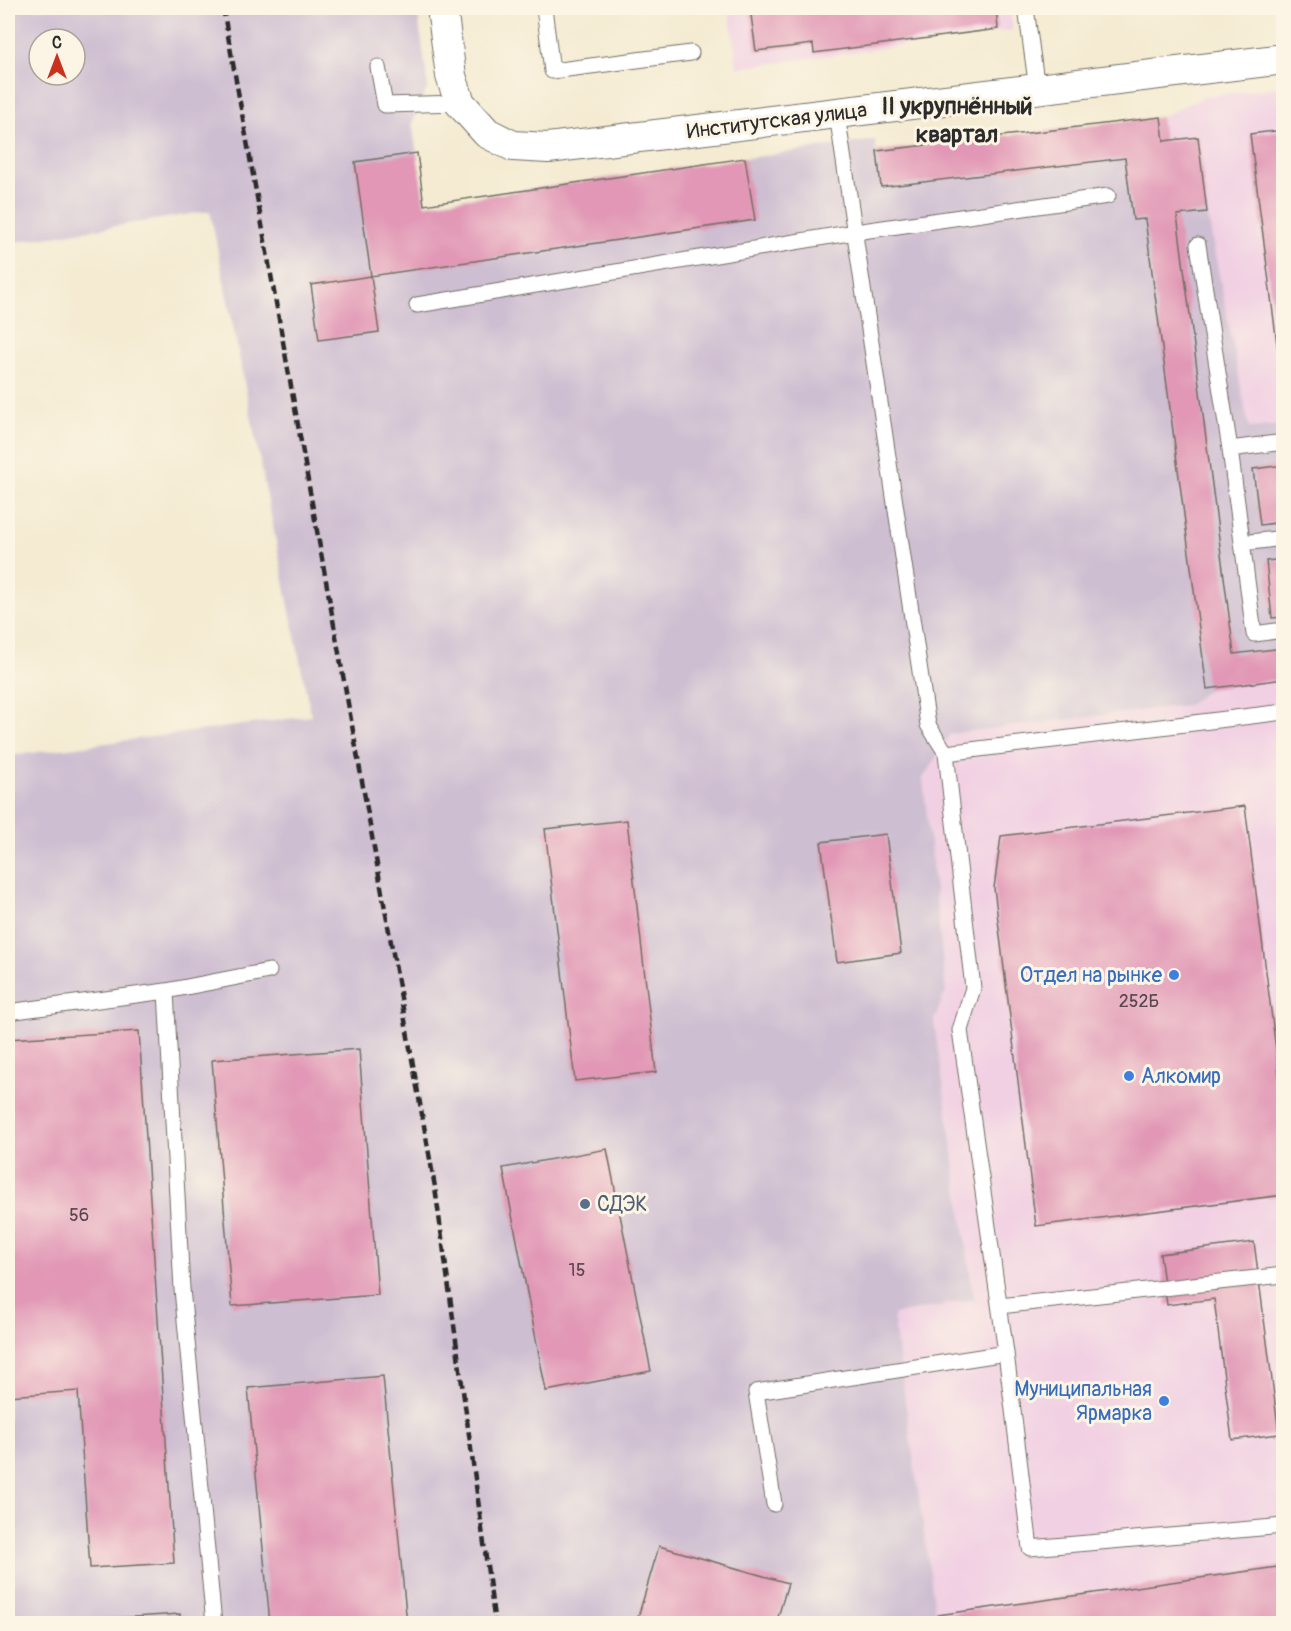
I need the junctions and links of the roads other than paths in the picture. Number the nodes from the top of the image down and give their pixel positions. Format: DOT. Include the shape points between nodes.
graph roads {
  1 [pos="442,8"];
  2 [pos="544,8"];
  3 [pos="1026,8"];
  4 [pos="691,53"];
  5 [pos="1284,59"];
  6 [pos="378,66"];
  7 [pos="1037,89"];
  8 [pos="460,103"];
  9 [pos="837,114"];
  10 [pos="1107,196"];
  11 [pos="855,232"];
  12 [pos="1198,245"];
  13 [pos="417,305"];
  14 [pos="1284,442"];
  15 [pos="1230,449"];
  16 [pos="1284,538"];
  17 [pos="1242,543"];
  18 [pos="1284,630"];
  19 [pos="1284,712"];
  20 [pos="946,753"];
  21 [pos="269,971"];
  22 [pos="166,991"];
  23 [pos="8,1011"];
  24 [pos="1284,1275"];
  25 [pos="1000,1306"];
  26 [pos="1006,1353"];
  27 [pos="774,1504"];
  28 [pos="1284,1526"];
  29 [pos="214,1623"];
  1 -- 8 [label="street" via="451,76"];
  2 -- 4 [label="lane" via="552,71"];
  3 -- 7 [label="lane"];
  5 -- 7 [label="street, Институтская улица"];
  6 -- 8 [label="lane" via="385,105"];
  7 -- 9 [label="street, Институтская улица"];
  8 -- 9 [label="street, Институтская улица" via="487,133 513,146 548,148"];
  9 -- 11 [label="lane"];
  10 -- 11 [label="lane"];
  11 -- 13 [label="lane"];
  11 -- 20 [label="lane" via="928,725"];
  12 -- 15 [label="lane"];
  14 -- 15 [label="lane"];
  15 -- 17 [label="lane"];
  16 -- 17 [label="lane"];
  17 -- 18 [label="lane" via="1254,633"];
  19 -- 20 [label="lane"];
  20 -- 25 [label="lane" via="973,988 960,1030"];
  21 -- 22 [label="lane"];
  22 -- 23 [label="lane"];
  22 -- 29 [label="lane" via="182,1289"];
  24 -- 25 [label="lane"];
  25 -- 26 [label="lane"];
  26 -- 27 [label="lane" via="756,1392"];
  26 -- 28 [label="lane" via="1030,1548"];
}
